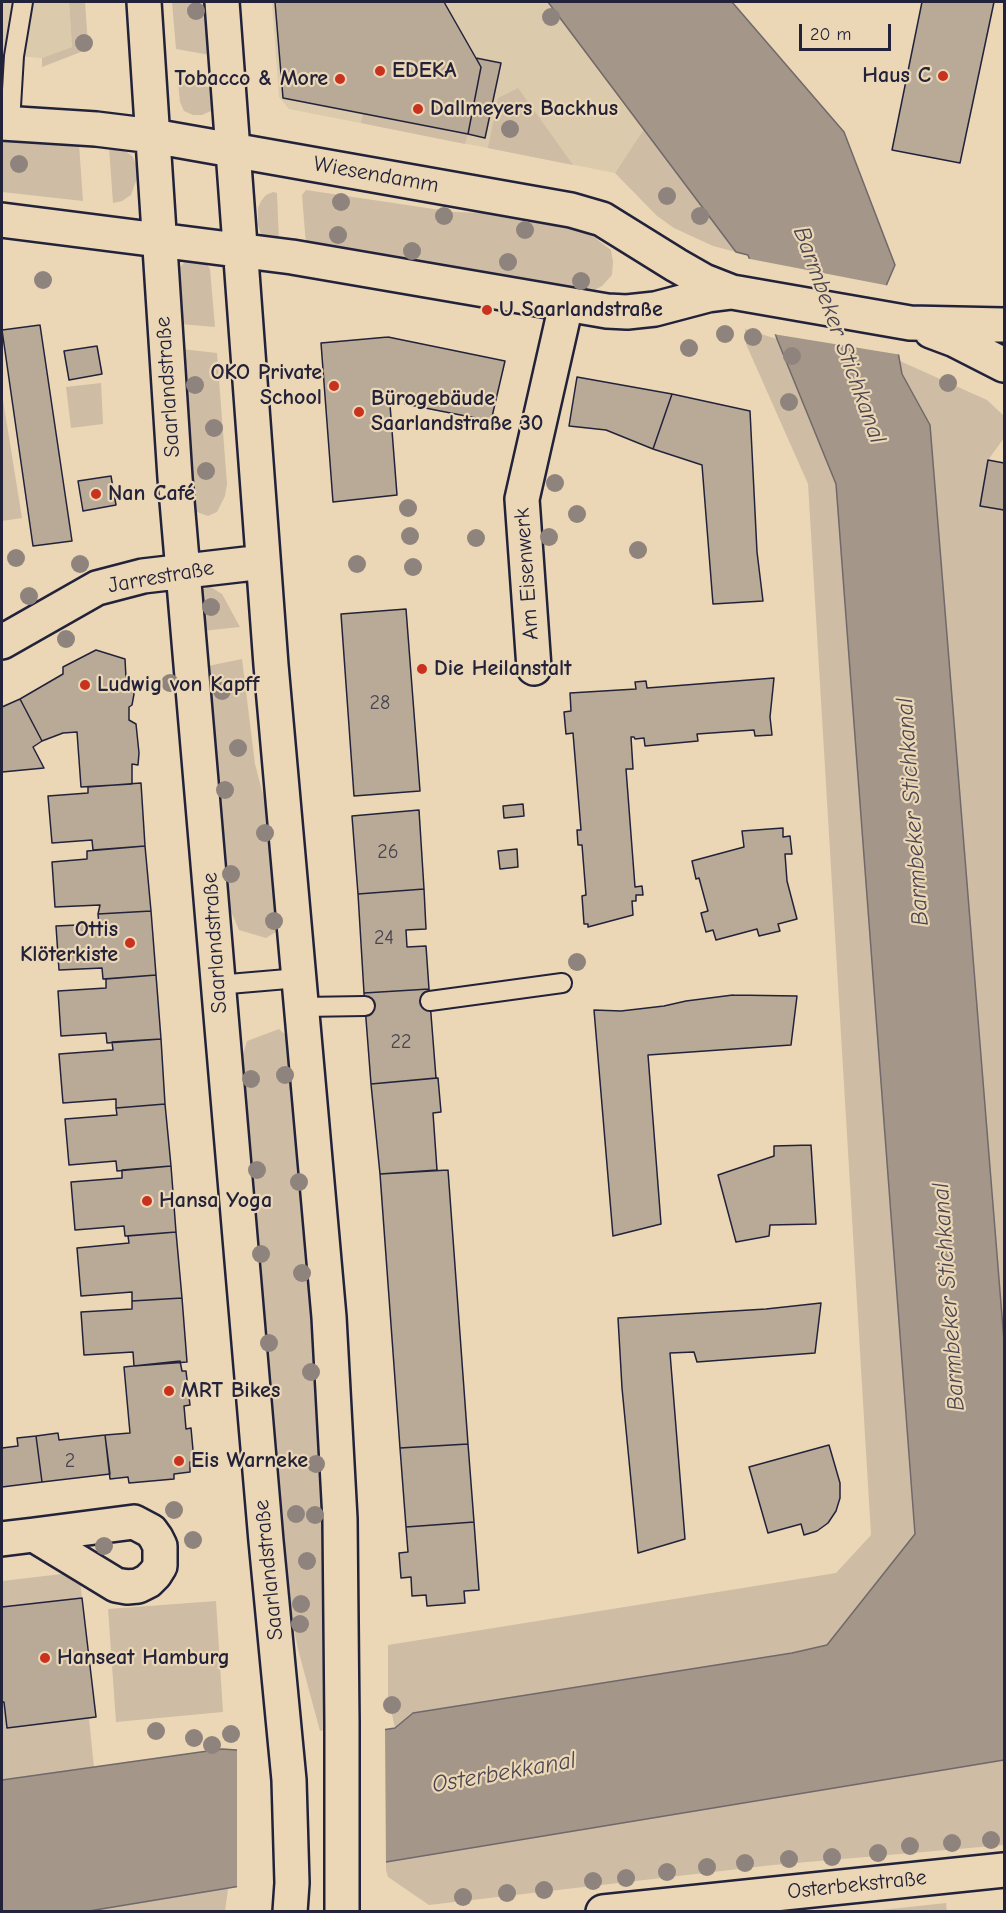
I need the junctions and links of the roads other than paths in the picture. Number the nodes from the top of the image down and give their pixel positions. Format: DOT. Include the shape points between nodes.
graph roads {
  1 [pos="23,2"];
  2 [pos="144,2"];
  3 [pos="222,2"];
  4 [pos="10,24"];
  5 [pos="6,123"];
  6 [pos="153,136"];
  7 [pos="234,150"];
  8 [pos="2,220"];
  9 [pos="159,241"];
  10 [pos="242,251"];
  11 [pos="732,292"];
  12 [pos="566,305"];
  13 [pos="910,323"];
  14 [pos="1005,325"];
  15 [pos="1005,365"];
  16 [pos="263,562"];
  17 [pos="183,570"];
  18 [pos="2,642"];
  19 [pos="534,668"];
  20 [pos="562,983"];
  21 [pos="217,985"];
  22 [pos="300,993"];
  23 [pos="430,1001"];
  24 [pos="365,1006"];
  25 [pos="34,1535"];
  26 [pos="2,1539"];
  27 [pos="1005,1870"];
  28 [pos="291,1897"];
  29 [pos="342,1911"];
  30 [pos="603,1911"];
  1 -- 4 [label="lane"];
  2 -- 6 [label="main road, Saarlandstraße"];
  3 -- 7 [label="main road"];
  4 -- 5 [label="lane" via="14,56"];
  5 -- 6 [label="main road, Wiesendamm"];
  6 -- 7 [label="main road, Wiesendamm"];
  6 -- 9 [label="main road, Saarlandstraße"];
  7 -- 10 [label="main road"];
  7 -- 11 [label="main road, Wiesendamm" via="571,210 602,219 676,266"];
  8 -- 9 [label="main road, Wiesendamm"];
  9 -- 10 [label="main road, Wiesendamm"];
  9 -- 17 [label="main road, Saarlandstraße"];
  10 -- 12 [label="main road, Wiesendamm"];
  10 -- 16 [label="main road"];
  11 -- 12 [label="main road, Wiesendamm" via="627,312"];
  11 -- 13 [label="main road, Wiesendamm"];
  12 -- 19 [label="main road, Am Eisenwerk" via="522,499"];
  13 -- 14 [label="main road, Wiesendamm"];
  13 -- 15 [label="main road, Wiesendamm"];
  16 -- 17 [label="main road, Jarrestraße"];
  16 -- 22 [label="main road"];
  17 -- 18 [label="main road, Jarrestraße" via="97,588"];
  17 -- 21 [label="main road, Saarlandstraße"];
  20 -- 23 [label="lane"];
  21 -- 22 [label="lane"];
  21 -- 28 [label="main road, Saarlandstraße" via="289,1780"];
  22 -- 24 [label="lane"];
  22 -- 29 [label="main road" via="329,1317 340,1519"];
  25 -- 26 [label="main road"];
  27 -- 30 [label="main road, Osterbekstraße"];
}
